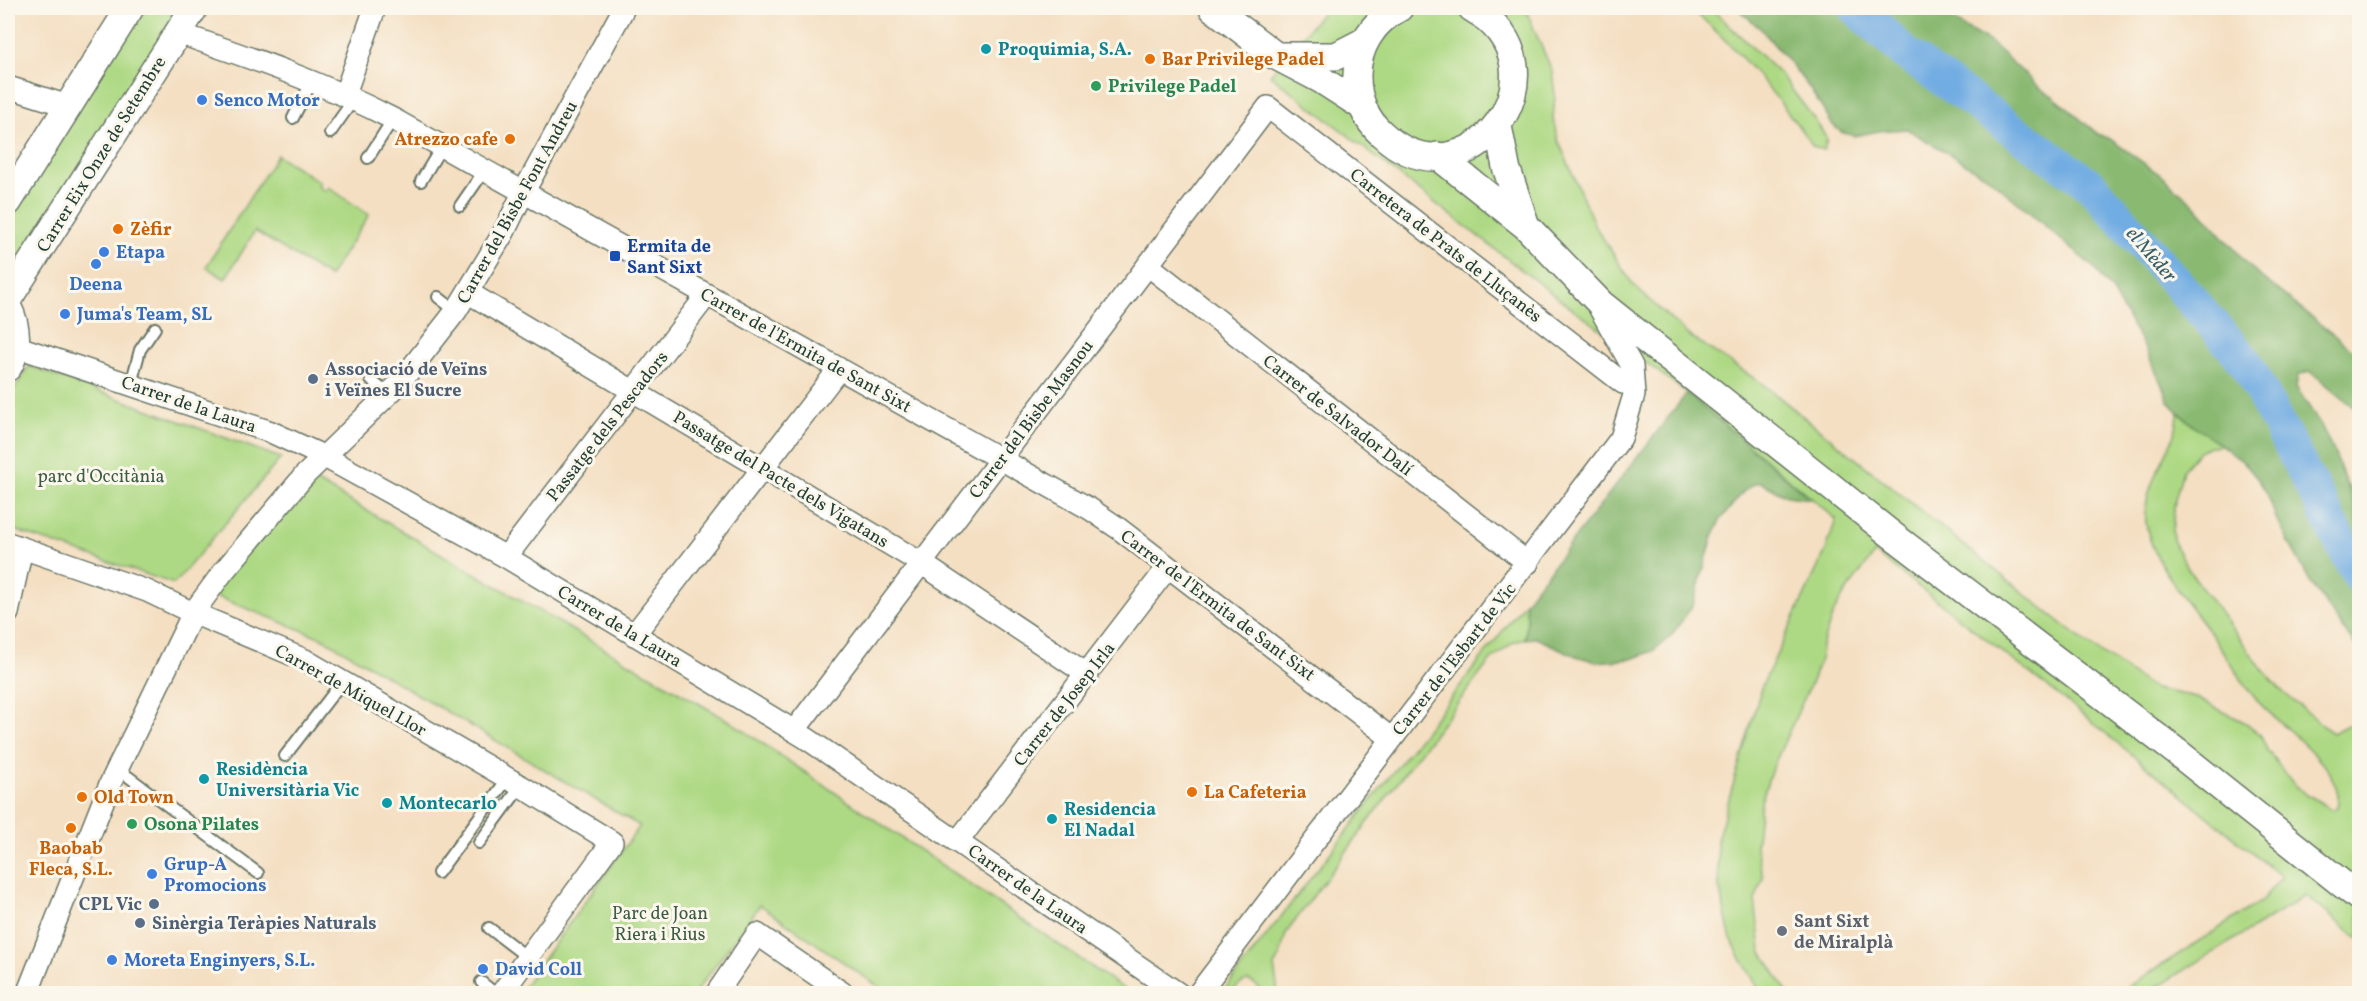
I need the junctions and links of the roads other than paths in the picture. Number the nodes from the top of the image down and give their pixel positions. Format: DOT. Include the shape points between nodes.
graph roads {
  1 [pos="130,8"];
  2 [pos="194,8"];
  3 [pos="375,8"];
  4 [pos="623,8"];
  5 [pos="1213,8"];
  6 [pos="1472,8"];
  7 [pos="1395,9"];
  8 [pos="178,33"];
  9 [pos="1365,41"];
  10 [pos="1276,56"];
  11 [pos="312,81"];
  12 [pos="8,87"];
  13 [pos="350,96"];
  14 [pos="68,106"];
  15 [pos="1362,106"];
  16 [pos="1268,107"];
  17 [pos="293,118"];
  18 [pos="393,119"];
  19 [pos="1498,126"];
  20 [pos="330,134"];
  21 [pos="442,146"];
  22 [pos="1438,156"];
  23 [pos="368,158"];
  24 [pos="484,171"];
  25 [pos="421,181"];
  26 [pos="523,193"];
  27 [pos="8,202"];
  28 [pos="460,206"];
  29 [pos="1526,226"];
  30 [pos="1149,266"];
  31 [pos="469,293"];
  32 [pos="707,295"];
  33 [pos="438,297"];
  34 [pos="8,299"];
  35 [pos="1601,304"];
  36 [pos="8,308"];
  37 [pos="456,311"];
  38 [pos="155,328"];
  39 [pos="11,356"];
  40 [pos="838,369"];
  41 [pos="371,380"];
  42 [pos="1623,383"];
  43 [pos="131,384"];
  44 [pos="633,392"];
  45 [pos="389,395"];
  46 [pos="325,457"];
  47 [pos="1001,459"];
  48 [pos="764,468"];
  49 [pos="15,546"];
  50 [pos="506,557"];
  51 [pos="921,563"];
  52 [pos="1528,563"];
  53 [pos="1168,567"];
  54 [pos="8,613"];
  55 [pos="193,613"];
  56 [pos="634,634"];
  57 [pos="1088,675"];
  58 [pos="342,682"];
  59 [pos="794,731"];
  60 [pos="1392,738"];
  61 [pos="285,756"];
  62 [pos="118,769"];
  63 [pos="514,782"];
  64 [pos="958,841"];
  65 [pos="479,843"];
  66 [pos="258,873"];
  67 [pos="438,873"];
  68 [pos="2360,898"];
  69 [pos="489,928"];
  70 [pos="527,957"];
  71 [pos="482,982"];
  72 [pos="27,993"];
  73 [pos="496,993"];
  74 [pos="501,993"];
  75 [pos="716,993"];
  76 [pos="844,993"];
  77 [pos="1179,993"];
  78 [pos="1198,993"];
  1 -- 14 [label="street"];
  2 -- 8 [label="street, Carrer Eix Onze de Setembre"];
  3 -- 13 [label="street"];
  4 -- 26 [label="street, Carrer del Bisbe Font Andreu"];
  5 -- 10 [label="street"];
  6 -- 19 [label="street" via="1502,35 1513,66 1512,95"];
  7 -- 9 [label="street"];
  8 -- 11 [label="street, Carrer de l'Ermita de Sant Sixt"];
  8 -- 34 [label="street, Carrer Eix Onze de Setembre"];
  9 -- 10 [label="street" via="1336,56"];
  9 -- 15 [label="street" via="1357,70"];
  10 -- 15 [label="street"];
  11 -- 13 [label="street, Carrer de l'Ermita de Sant Sixt"];
  11 -- 17 [label="lane"];
  12 -- 14 [label="street"];
  13 -- 18 [label="street, Carrer de l'Ermita de Sant Sixt"];
  13 -- 20 [label="lane"];
  14 -- 27 [label="street"];
  15 -- 22 [label="street" via="1377,130 1396,146 1420,155"];
  16 -- 30 [label="street, Carrer del Bisbe Masnou"];
  16 -- 42 [label="street, Carretera de Prats de Lluçanès"];
  18 -- 21 [label="street, Carrer de l'Ermita de Sant Sixt"];
  18 -- 23 [label="lane"];
  19 -- 22 [label="street" via="1475,146"];
  19 -- 29 [label="street" via="1506,167"];
  21 -- 24 [label="street, Carrer de l'Ermita de Sant Sixt"];
  21 -- 25 [label="lane"];
  22 -- 29 [label="street"];
  24 -- 26 [label="street, Carrer de l'Ermita de Sant Sixt"];
  24 -- 28 [label="lane"];
  26 -- 31 [label="street, Carrer del Bisbe Font Andreu"];
  26 -- 32 [label="street, Carrer de l'Ermita de Sant Sixt"];
  29 -- 35 [label="street"];
  30 -- 47 [label="street, Carrer del Bisbe Masnou"];
  30 -- 52 [label="street, Carrer de Salvador Dalí"];
  31 -- 37 [label="street, Carrer del Bisbe Font Andreu"];
  31 -- 44 [label="street, Passatge del Pacte dels Vigatans"];
  32 -- 40 [label="street, Carrer de l'Ermita de Sant Sixt"];
  32 -- 44 [label="street, Passatge dels Pescadors"];
  33 -- 37 [label="lane"];
  35 -- 52 [label="street, Carrer de l'Esbart de Vic" via="1600,309 1632,366 1634,395 1621,438"];
  35 -- 68 [label="street"];
  36 -- 39 [label="street" via="12,316"];
  37 -- 45 [label="street, Carrer del Bisbe Font Andreu"];
  38 -- 43 [label="lane" via="140,350"];
  39 -- 43 [label="street, Carrer de la Laura" via="43,357"];
  40 -- 47 [label="street, Carrer de l'Ermita de Sant Sixt"];
  40 -- 48 [label="street"];
  41 -- 45 [label="lane"];
  43 -- 46 [label="street, Carrer de la Laura" via="271,432"];
  44 -- 48 [label="street, Passatge del Pacte dels Vigatans"];
  44 -- 50 [label="street, Passatge dels Pescadors"];
  45 -- 46 [label="street, Carrer del Bisbe Font Andreu"];
  46 -- 50 [label="street, Carrer de la Laura"];
  46 -- 55 [label="street, Carrer del Bisbe Font Andreu" via="305,475"];
  47 -- 51 [label="street, Carrer del Bisbe Masnou"];
  47 -- 53 [label="street, Carrer de l'Ermita de Sant Sixt" via="1090,509"];
  48 -- 51 [label="street, Passatge del Pacte dels Vigatans"];
  48 -- 56 [label="street"];
  49 -- 54 [label="street"];
  49 -- 55 [label="street, Carrer de Miquel Llor" via="147,591"];
  50 -- 56 [label="street, Carrer de la Laura"];
  51 -- 57 [label="street, Passatge del Pacte dels Vigatans"];
  51 -- 59 [label="street, Carrer del Bisbe Masnou"];
  52 -- 60 [label="street, Carrer de l'Esbart de Vic"];
  53 -- 57 [label="street, Carrer de Josep Irla"];
  53 -- 60 [label="street, Carrer de l'Ermita de Sant Sixt"];
  55 -- 58 [label="street, Carrer de Miquel Llor" via="305,660"];
  55 -- 62 [label="street, Carrer del Bisbe Font Andreu"];
  56 -- 59 [label="street, Carrer de la Laura"];
  57 -- 64 [label="street, Carrer de Josep Irla"];
  58 -- 61 [label="lane"];
  58 -- 63 [label="street, Carrer de Miquel Llor"];
  59 -- 64 [label="street, Carrer de la Laura"];
  60 -- 78 [label="street, Carrer de l'Esbart de Vic"];
  62 -- 66 [label="lane"];
  62 -- 72 [label="street, Carrer del Bisbe Font Andreu"];
  63 -- 65 [label="lane"];
  63 -- 67 [label="lane"];
  63 -- 70 [label="street, Carrer de Miquel Llor" via="612,842"];
  64 -- 77 [label="street, Carrer de la Laura"];
  69 -- 70 [label="lane"];
  70 -- 74 [label="street"];
  71 -- 73 [label="lane"];
  75 -- 76 [label="street" via="757,934"];
}
